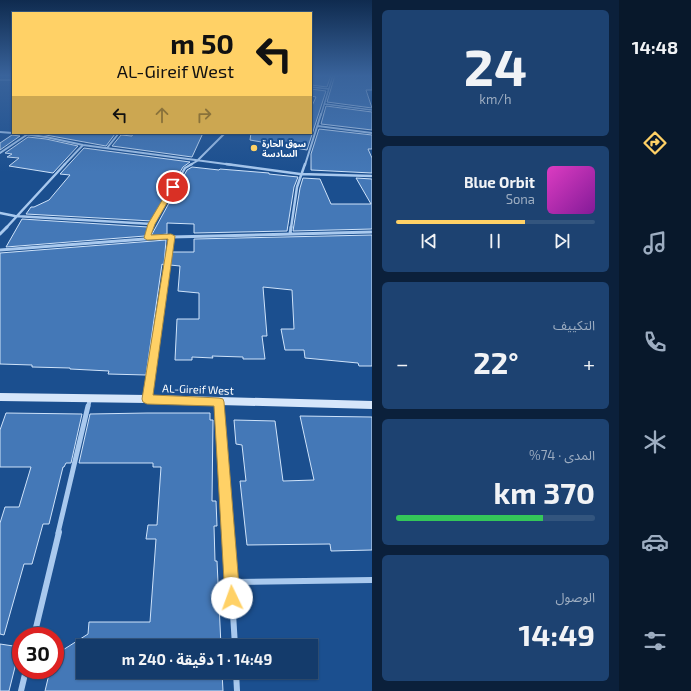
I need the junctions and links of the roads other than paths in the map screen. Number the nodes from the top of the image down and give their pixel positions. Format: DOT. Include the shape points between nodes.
graph roads {
  1 [pos="324,107"];
  2 [pos="350,107"];
  3 [pos="372,110"];
  4 [pos="312,126"];
  5 [pos="318,127"];
  6 [pos="0,132"];
  7 [pos="12,133"];
  8 [pos="372,133"];
  9 [pos="28,134"];
  10 [pos="49,134"];
  11 [pos="118,134"];
  12 [pos="224,134"];
  13 [pos="46,137"];
  14 [pos="83,145"];
  15 [pos="108,148"];
  16 [pos="0,152"];
  17 [pos="197,161"];
  18 [pos="300,174"];
  19 [pos="372,176"];
  20 [pos="0,214"];
  21 [pos="15,216"];
  22 [pos="152,224"];
  23 [pos="372,232"];
  24 [pos="0,234"];
  25 [pos="290,234"];
  26 [pos="171,236"];
  27 [pos="147,238"];
  28 [pos="0,250"];
  29 [pos="0,397"];
  30 [pos="90,399"];
  31 [pos="147,399"];
  32 [pos="219,402"];
  33 [pos="372,405"];
  34 [pos="372,580"];
  35 [pos="232,582"];
  36 [pos="36,627"];
  37 [pos="235,639"];
  38 [pos="24,679"];
  39 [pos="236,679"];
  40 [pos="21,691"];
  41 [pos="237,691"];
  1 -- 5 [label="street"];
  2 -- 3 [label="street"];
  4 -- 5 [label="street"];
  5 -- 8 [label="street"];
  5 -- 18 [label="street"];
  6 -- 7 [label="street"];
  9 -- 13 [label="street"];
  9 -- 16 [label="street"];
  10 -- 13 [label="street"];
  11 -- 15 [label="street"];
  12 -- 17 [label="street"];
  13 -- 14 [label="street"];
  14 -- 15 [label="street"];
  14 -- 21 [label="street"];
  15 -- 17 [label="street"];
  17 -- 18 [label="street"];
  17 -- 22 [label="street" via="185,168"];
  18 -- 19 [label="street"];
  18 -- 25 [label="street"];
  20 -- 21 [label="street"];
  21 -- 22 [label="street"];
  21 -- 24 [label="street"];
  22 -- 27 [label="street"];
  23 -- 25 [label="street"];
  25 -- 26 [label="street"];
  26 -- 27 [label="street"];
  26 -- 31 [label="street"];
  27 -- 28 [label="street"];
  29 -- 30 [label="street, AL-Gireif West"];
  30 -- 31 [label="street, AL-Gireif West"];
  30 -- 36 [label="street"];
  31 -- 32 [label="street, AL-Gireif West"];
  32 -- 33 [label="street, AL-Gireif West"];
  32 -- 35 [label="street"];
  34 -- 35 [label="street"];
  35 -- 37 [label="street"];
  38 -- 40 [label="street"];
  39 -- 41 [label="street"];
}
